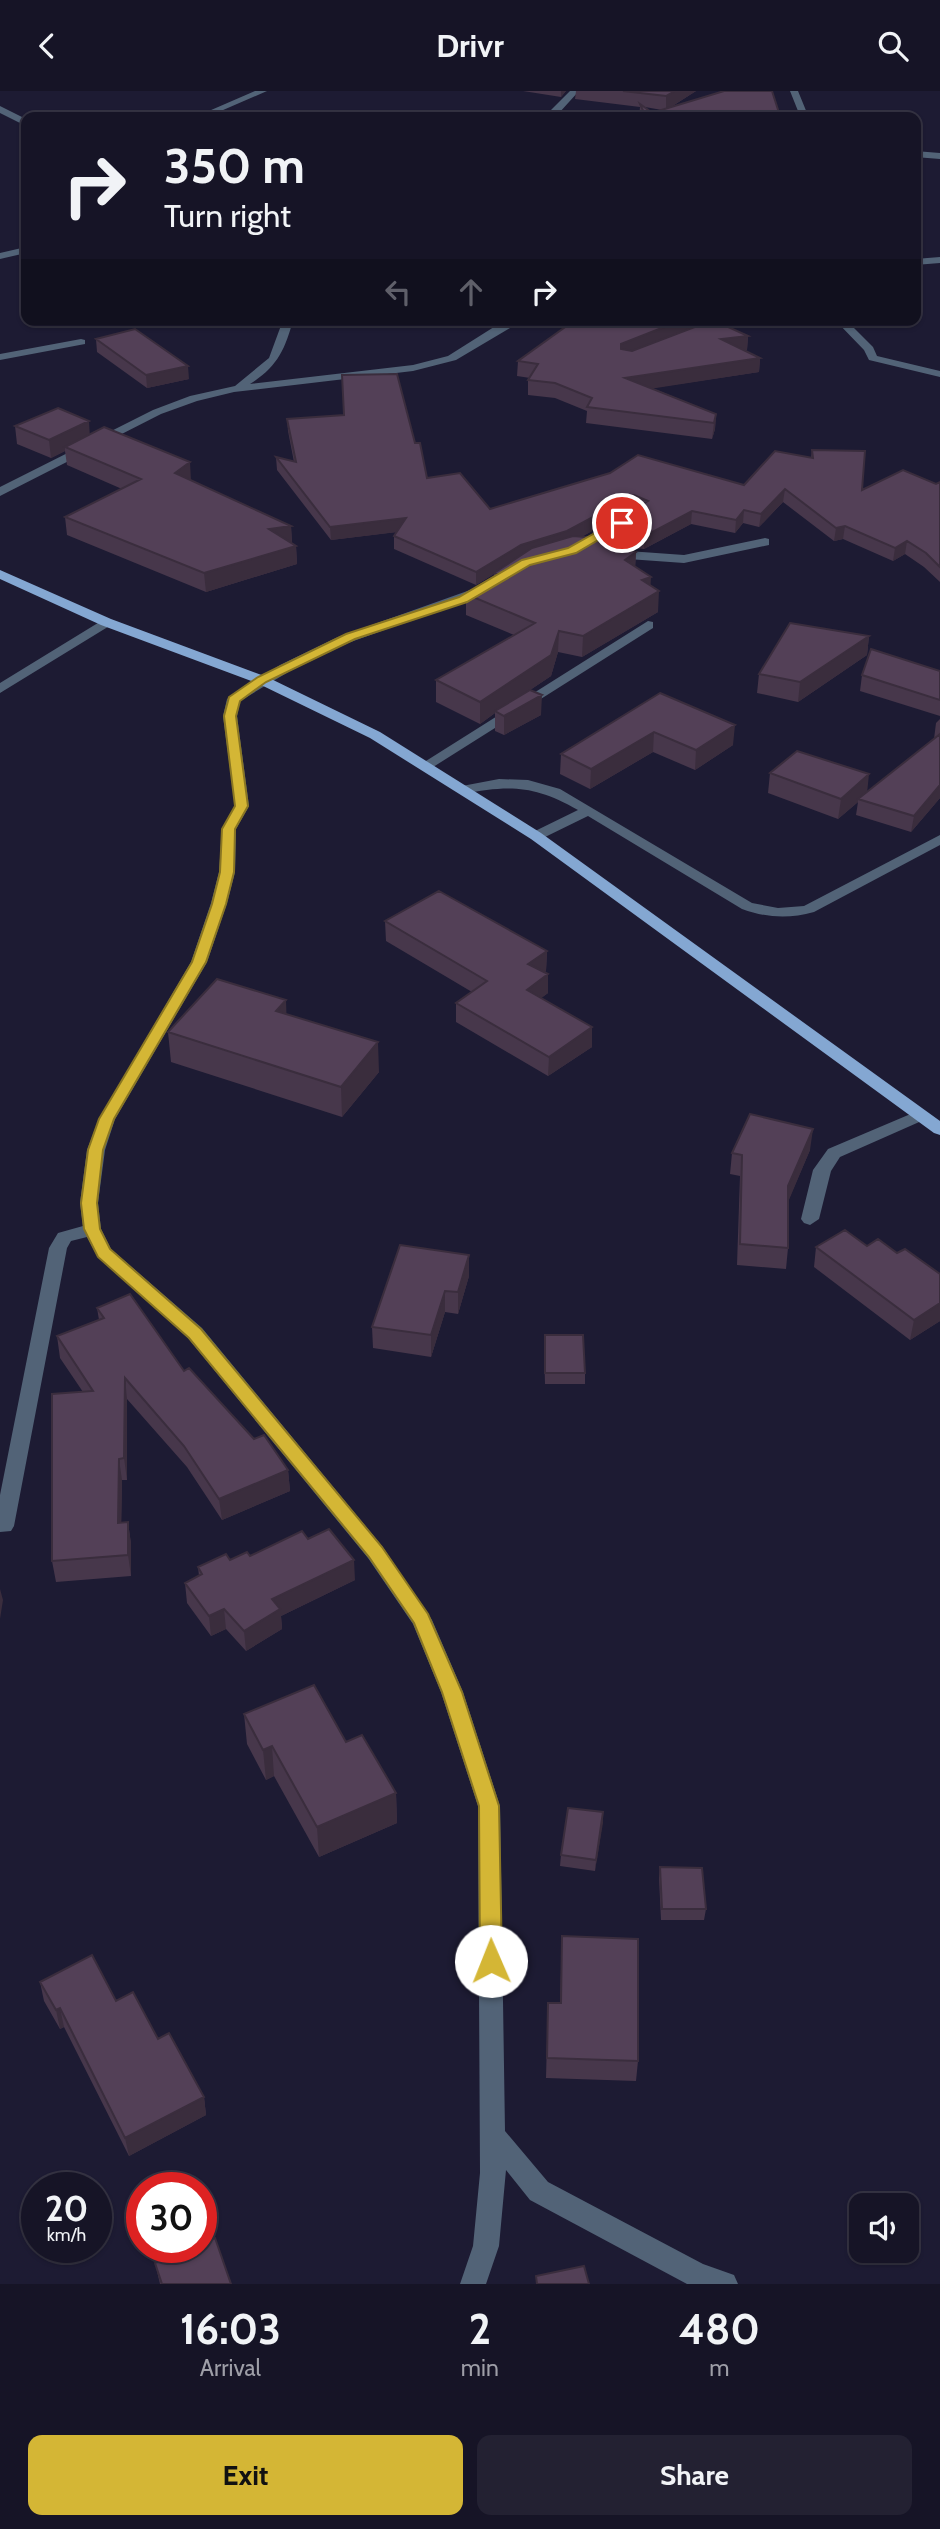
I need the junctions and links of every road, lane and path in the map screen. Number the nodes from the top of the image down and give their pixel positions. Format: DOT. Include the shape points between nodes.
graph roads {
  1 [pos="263,91"];
  2 [pos="575,91"];
  3 [pos="794,91"];
  4 [pos="0,109"];
  5 [pos="212,112"];
  6 [pos="554,112"];
  7 [pos="802,112"];
  8 [pos="21,120"];
  9 [pos="921,154"];
  10 [pos="940,156"];
  11 [pos="21,251"];
  12 [pos="0,256"];
  13 [pos="940,260"];
  14 [pos="921,262"];
  15 [pos="286,326"];
  16 [pos="506,326"];
  17 [pos="723,326"];
  18 [pos="846,326"];
  19 [pos="696,337"];
  20 [pos="81,342"];
  21 [pos="0,357"];
  22 [pos="940,374"];
  23 [pos="234,389"];
  24 [pos="0,492"];
  25 [pos="765,542"];
  26 [pos="599,553"];
  27 [pos="0,574"];
  28 [pos="504,577"];
  29 [pos="106,622"];
  30 [pos="648,625"];
  31 [pos="262,680"];
  32 [pos="0,689"];
  33 [pos="425,766"];
  34 [pos="462,790"];
  35 [pos="589,810"];
  36 [pos="536,836"];
  37 [pos="940,839"];
  38 [pos="920,1115"];
  39 [pos="940,1129"];
  40 [pos="810,1219"];
  41 [pos="92,1229"];
  42 [pos="4,1526"];
  43 [pos="493,2136"];
  44 [pos="473,2284"];
  45 [pos="725,2284"];
  1 -- 5 [label="street"];
  2 -- 6 [label="street"];
  3 -- 7 [label="street"];
  4 -- 8 [label="street"];
  9 -- 10 [label="street"];
  11 -- 12 [label="street"];
  13 -- 14 [label="street"];
  15 -- 23 [label="street" via="279,356"];
  16 -- 23 [label="street" via="452,358 413,368"];
  17 -- 19 [label="street"];
  18 -- 22 [label="street" via="873,358"];
  20 -- 21 [label="street"];
  23 -- 24 [label="street" via="157,412"];
  25 -- 26 [label="street" via="684,559"];
  27 -- 29 [label="main road"];
  28 -- 31 [label="street" via="463,600 350,636"];
  29 -- 31 [label="main road"];
  29 -- 32 [label="street"];
  30 -- 33 [label="street"];
  31 -- 33 [label="main road" via="375,735"];
  31 -- 41 [label="street" via="234,699 230,716 242,806 229,829 227,872 219,904 199,962 107,1119 96,1150 89,1203"];
  33 -- 34 [label="main road"];
  34 -- 35 [label="street" via="504,781 529,782"];
  34 -- 36 [label="main road"];
  35 -- 36 [label="street"];
  35 -- 37 [label="street" via="747,906 788,915 809,909"];
  36 -- 38 [label="main road"];
  38 -- 39 [label="main road"];
  38 -- 40 [label="street" via="834,1153 822,1170"];
  41 -- 42 [label="street" via="64,1237 58,1248"];
  41 -- 43 [label="street" via="104,1253 195,1333 376,1552 422,1619 452,1692 489,1806"];
  43 -- 44 [label="street" via="486,2246"];
  43 -- 45 [label="street" via="539,2191 698,2276"];
}
